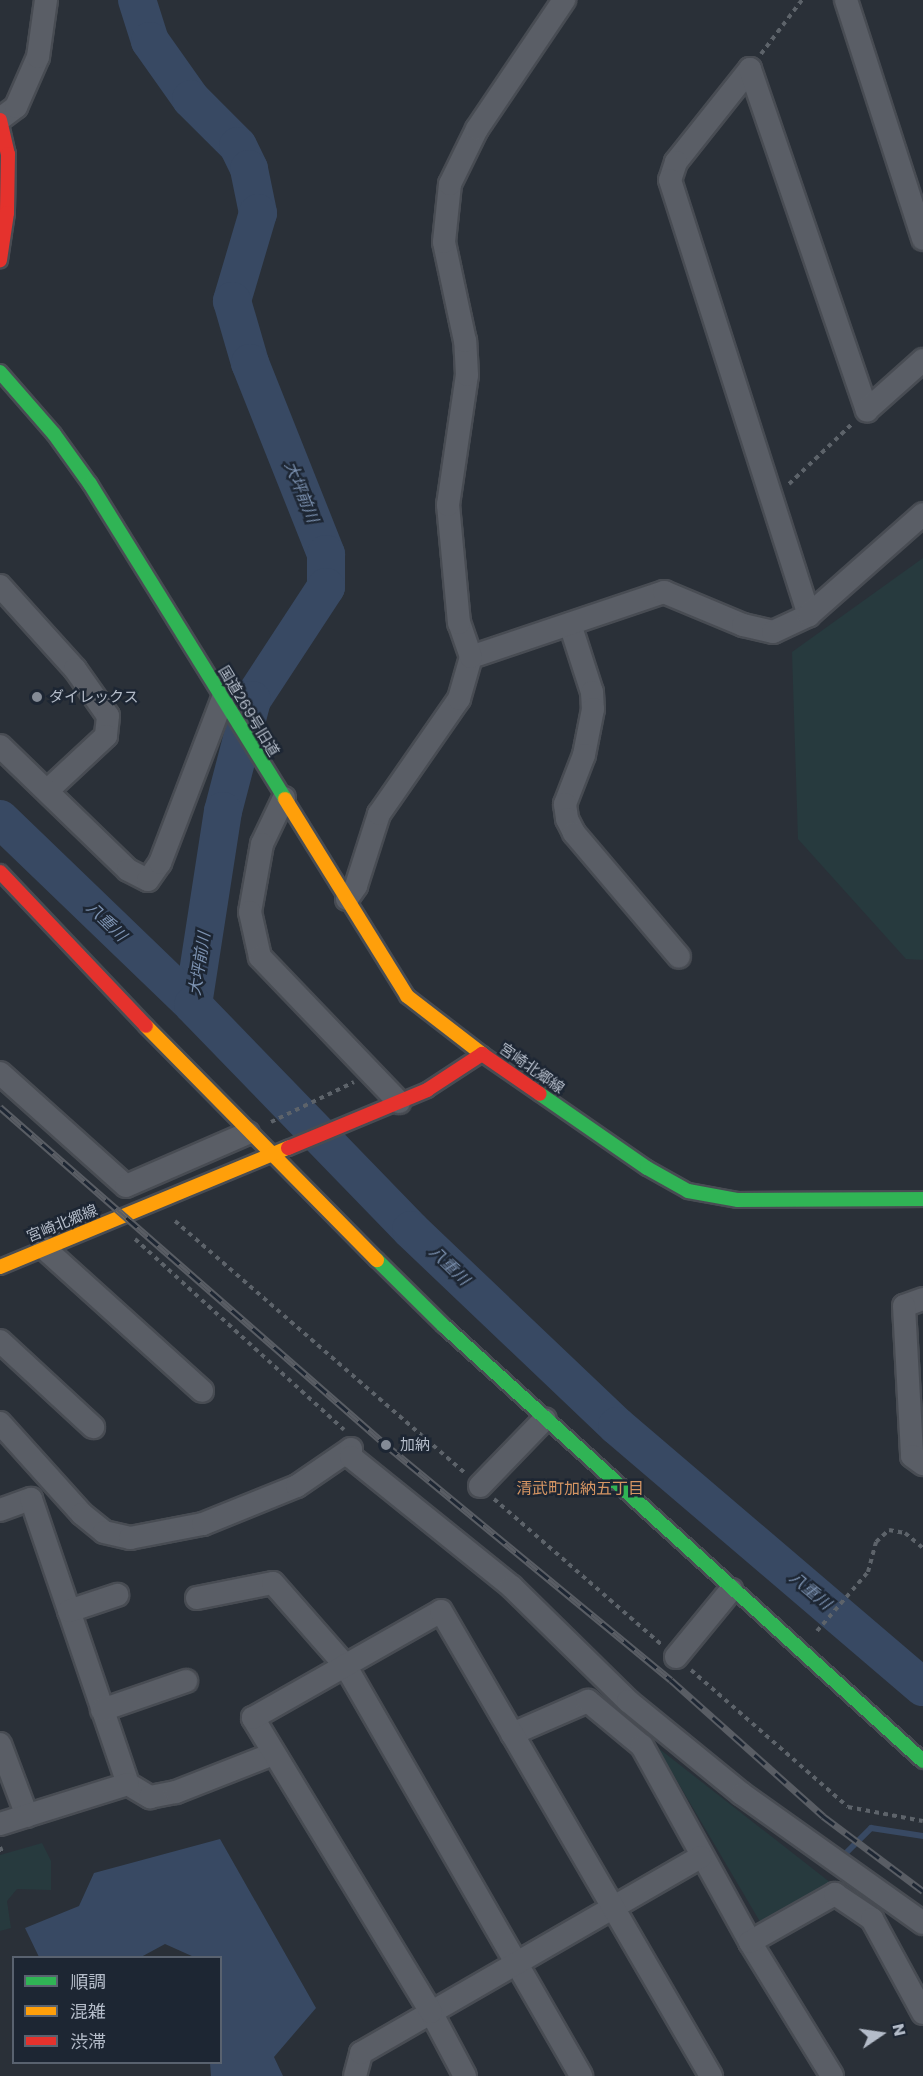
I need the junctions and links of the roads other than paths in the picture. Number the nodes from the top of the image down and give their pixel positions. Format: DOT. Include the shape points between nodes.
graph roads {
  1 [pos="46,0"];
  2 [pos="564,0"];
  3 [pos="846,0"];
  4 [pos="0,120"];
  5 [pos="4,154"];
  6 [pos="923,239"];
  7 [pos="0,260"];
  8 [pos="923,360"];
  9 [pos="0,372"];
  10 [pos="923,514"];
  11 [pos="0,586"];
  12 [pos="809,615"];
  13 [pos="570,624"];
  14 [pos="471,657"];
  15 [pos="228,706"];
  16 [pos="0,746"];
  17 [pos="48,790"];
  18 [pos="284,798"];
  19 [pos="0,872"];
  20 [pos="348,898"];
  21 [pos="679,957"];
  22 [pos="482,1054"];
  23 [pos="0,1073"];
  24 [pos="391,1105"];
  25 [pos="248,1133"];
  26 [pos="278,1151"];
  27 [pos="923,1200"];
  28 [pos="44,1248"];
  29 [pos="0,1267"];
  30 [pos="923,1299"];
  31 [pos="0,1341"];
  32 [pos="202,1391"];
  33 [pos="545,1419"];
  34 [pos="0,1423"];
  35 [pos="93,1427"];
  36 [pos="923,1464"];
  37 [pos="480,1486"];
  38 [pos="0,1510"];
  39 [pos="731,1590"];
  40 [pos="117,1595"];
  41 [pos="197,1598"];
  42 [pos="69,1611"];
  43 [pos="676,1657"];
  44 [pos="345,1665"];
  45 [pos="186,1682"];
  46 [pos="102,1710"];
  47 [pos="512,1734"];
  48 [pos="0,1743"];
  49 [pos="273,1754"];
  50 [pos="923,1761"];
  51 [pos="128,1784"];
  52 [pos="27,1816"];
  53 [pos="0,1824"];
  54 [pos="701,1857"];
  55 [pos="614,1910"];
  56 [pos="923,1923"];
  57 [pos="750,1942"];
  58 [pos="517,1966"];
  59 [pos="431,2012"];
  60 [pos="923,2013"];
  61 [pos="355,2076"];
  62 [pos="465,2076"];
  63 [pos="581,2076"];
  64 [pos="711,2076"];
  65 [pos="832,2076"];
  1 -- 4 [label="street" via="38,57 16,107"];
  2 -- 14 [label="street" via="477,129 460,159 446,202 444,242 465,341 467,375 448,506 459,623"];
  3 -- 6 [label="street"];
  4 -- 5 [label="street"];
  5 -- 7 [label="street" via="7,213"];
  8 -- 12 [label="street" via="867,410 750,69 676,162 670,180"];
  9 -- 15 [label="street, 国道269号旧道" via="90,484"];
  10 -- 12 [label="street"];
  11 -- 17 [label="street" via="75,669 108,716 106,736"];
  12 -- 13 [label="street" via="773,633 732,621 664,592"];
  13 -- 14 [label="street"];
  13 -- 21 [label="street" via="592,692 593,709 584,755 565,804 567,819 574,833"];
  14 -- 20 [label="street" via="459,699 379,814 356,886"];
  15 -- 17 [label="street" via="160,863 148,880 139,879 128,870"];
  15 -- 18 [label="street, 国道269号旧道"];
  16 -- 17 [label="street"];
  18 -- 20 [label="street, 国道269号旧道"];
  18 -- 24 [label="street" via="262,844 250,912 260,957 371,1074"];
  19 -- 25 [label="street"];
  20 -- 22 [label="street, 国道269号旧道" via="407,996"];
  22 -- 24 [label="street, 宮崎北郷線" via="427,1090"];
  22 -- 27 [label="street, 宮崎北郷線" via="647,1168 688,1191 738,1200"];
  23 -- 25 [label="street" via="126,1186"];
  24 -- 26 [label="street, 宮崎北郷線"];
  25 -- 26 [label="street"];
  26 -- 28 [label="street, 宮崎北郷線"];
  26 -- 33 [label="street" via="444,1326"];
  28 -- 29 [label="street, 宮崎北郷線"];
  28 -- 32 [label="street"];
  30 -- 36 [label="street" via="904,1306 912,1455"];
  31 -- 35 [label="street"];
  33 -- 37 [label="street"];
  33 -- 39 [label="street"];
  34 -- 56 [label="street" via="82,1514 104,1532 130,1538 203,1524 297,1486 351,1449 351,1457 512,1587 628,1701 742,1794"];
  38 -- 42 [label="street" via="31,1499"];
  39 -- 43 [label="street"];
  39 -- 50 [label="street"];
  40 -- 42 [label="street"];
  41 -- 44 [label="street" via="273,1583"];
  42 -- 46 [label="street"];
  44 -- 47 [label="street" via="441,1611"];
  44 -- 49 [label="street" via="253,1718"];
  44 -- 58 [label="street"];
  45 -- 46 [label="street"];
  46 -- 51 [label="street"];
  47 -- 54 [label="street" via="588,1701 642,1746"];
  47 -- 55 [label="street"];
  48 -- 52 [label="street"];
  49 -- 51 [label="street" via="176,1792 150,1797"];
  49 -- 59 [label="street"];
  51 -- 52 [label="street"];
  52 -- 53 [label="street"];
  54 -- 55 [label="street"];
  54 -- 57 [label="street"];
  55 -- 58 [label="street"];
  55 -- 64 [label="street"];
  57 -- 60 [label="street" via="835,1894 872,1919"];
  57 -- 65 [label="street"];
  58 -- 59 [label="street"];
  58 -- 63 [label="street"];
  59 -- 61 [label="street" via="361,2053"];
  59 -- 62 [label="street"];
}
